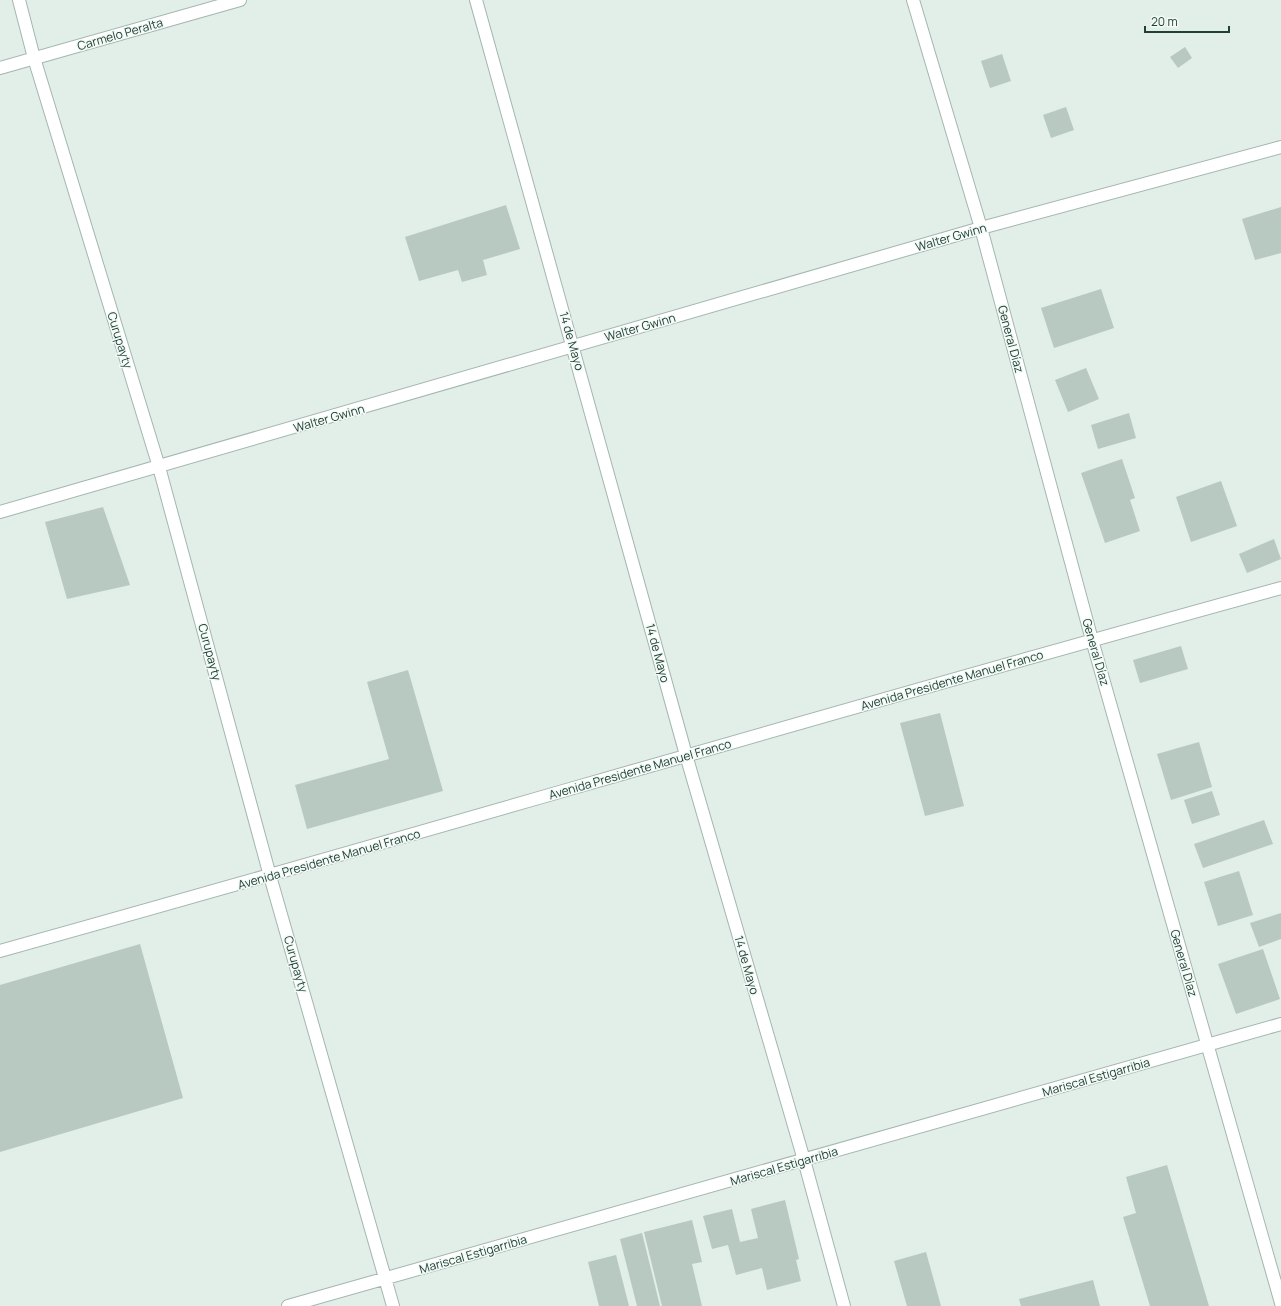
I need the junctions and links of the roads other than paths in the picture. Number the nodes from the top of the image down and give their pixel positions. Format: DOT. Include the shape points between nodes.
graph roads {
  1 [pos="19,0"];
  2 [pos="240,0"];
  3 [pos="476,0"];
  4 [pos="913,0"];
  5 [pos="34,58"];
  6 [pos="0,68"];
  7 [pos="1281,147"];
  8 [pos="982,228"];
  9 [pos="574,346"];
  10 [pos="159,467"];
  11 [pos="0,512"];
  12 [pos="1281,588"];
  13 [pos="1092,640"];
  14 [pos="686,755"];
  15 [pos="270,876"];
  16 [pos="0,951"];
  17 [pos="1281,1024"];
  18 [pos="1207,1046"];
  19 [pos="804,1160"];
  20 [pos="385,1279"];
  21 [pos="1281,1303"];
  22 [pos="288,1306"];
  23 [pos="393,1306"];
  24 [pos="844,1306"];
  1 -- 5 [label="street, Curupayty"];
  2 -- 5 [label="street, Carmelo Peralta"];
  3 -- 9 [label="street, 14 de Mayo"];
  4 -- 8 [label="street, General Díaz"];
  5 -- 6 [label="street, Carmelo Peralta"];
  5 -- 10 [label="street, Curupayty"];
  7 -- 8 [label="street, Walter Gwinn"];
  8 -- 9 [label="street, Walter Gwinn"];
  8 -- 13 [label="street, General Díaz"];
  9 -- 10 [label="street, Walter Gwinn"];
  9 -- 14 [label="street, 14 de Mayo"];
  10 -- 11 [label="street, Walter Gwinn"];
  10 -- 15 [label="street, Curupayty"];
  12 -- 13 [label="street, Avenida Presidente Manuel Franco"];
  13 -- 14 [label="street, Avenida Presidente Manuel Franco"];
  13 -- 18 [label="street, General Díaz"];
  14 -- 15 [label="street, Avenida Presidente Manuel Franco"];
  14 -- 19 [label="street, 14 de Mayo"];
  15 -- 16 [label="street, Avenida Presidente Manuel Franco"];
  15 -- 20 [label="street, Curupayty"];
  17 -- 18 [label="street, Mariscal Estigarribia"];
  18 -- 19 [label="street, Mariscal Estigarribia"];
  18 -- 21 [label="street, General Díaz"];
  19 -- 20 [label="street, Mariscal Estigarribia"];
  19 -- 24 [label="street, 14 de Mayo"];
  20 -- 22 [label="street, Mariscal Estigarribia"];
  20 -- 23 [label="street, Curupayty"];
}
